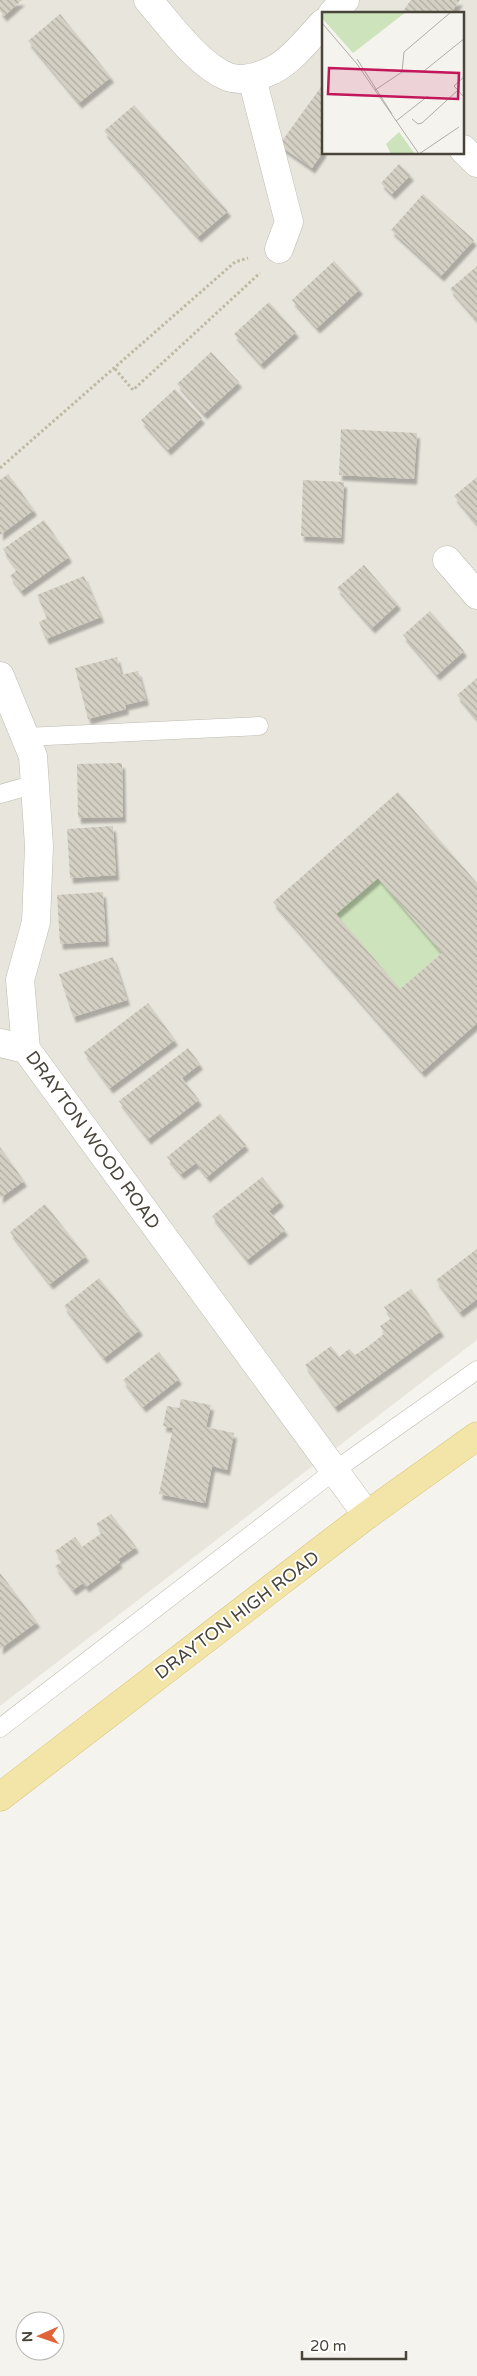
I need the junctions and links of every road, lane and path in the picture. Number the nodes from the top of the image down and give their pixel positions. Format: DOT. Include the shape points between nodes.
graph roads {
  1 [pos="148,0"];
  2 [pos="345,0"];
  3 [pos="334,12"];
  4 [pos="322,24"];
  5 [pos="252,78"];
  6 [pos="464,150"];
  7 [pos="477,163"];
  8 [pos="279,249"];
  9 [pos="115,369"];
  10 [pos="0,468"];
  11 [pos="447,560"];
  12 [pos="477,595"];
  13 [pos="0,676"];
  14 [pos="259,726"];
  15 [pos="25,737"];
  16 [pos="35,784"];
  17 [pos="0,794"];
  18 [pos="13,1046"];
  19 [pos="477,1370"];
  20 [pos="477,1436"];
  21 [pos="334,1471"];
  22 [pos="367,1515"];
  23 [pos="0,1728"];
  24 [pos="0,1796"];
  1 -- 5 [label="street" via="213,68 230,78"];
  2 -- 3 [label="street"];
  4 -- 5 [label="street" via="274,69"];
  5 -- 8 [label="street" via="289,222"];
  6 -- 7 [label="street"];
  8 -- 9 [label="path" via="234,262"];
  8 -- 9 [label="path" via="258,276 133,390"];
  9 -- 10 [label="path"];
  11 -- 12 [label="street"];
  13 -- 15 [label="street, DRAYTON WOOD ROAD"];
  14 -- 15 [label="lane"];
  15 -- 16 [label="street, DRAYTON WOOD ROAD" via="33,756"];
  16 -- 17 [label="lane"];
  16 -- 18 [label="street, DRAYTON WOOD ROAD" via="40,846 36,922 20,980"];
  18 -- 21 [label="street, DRAYTON WOOD ROAD"];
  19 -- 21 [label="lane"];
  20 -- 22 [label="main road, DRAYTON HIGH ROAD"];
  21 -- 22 [label="street, DRAYTON WOOD ROAD"];
  21 -- 23 [label="lane"];
  22 -- 24 [label="main road, DRAYTON HIGH ROAD"];
}
